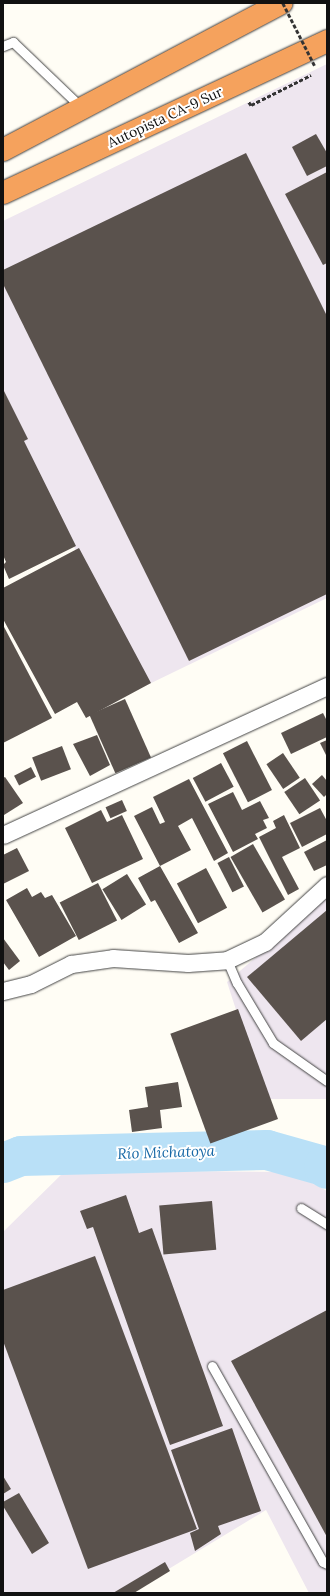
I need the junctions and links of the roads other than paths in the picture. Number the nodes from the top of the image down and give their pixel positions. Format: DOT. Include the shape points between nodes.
graph roads {
  1 [pos="282,3"];
  2 [pos="327,41"];
  3 [pos="3,46"];
  4 [pos="83,109"];
  5 [pos="3,150"];
  6 [pos="3,193"];
  7 [pos="327,686"];
  8 [pos="3,835"];
  9 [pos="327,885"];
  10 [pos="227,960"];
  11 [pos="3,991"];
  12 [pos="327,1081"];
  13 [pos="301,1208"];
  14 [pos="327,1224"];
  15 [pos="212,1366"];
  16 [pos="327,1564"];
  1 -- 4 [label="highway"];
  2 -- 6 [label="highway, Autopista CA-9 Sur"];
  3 -- 4 [label="lane" via="13,42"];
  4 -- 5 [label="highway"];
  7 -- 8 [label="street"];
  9 -- 10 [label="street" via="265,942"];
  10 -- 11 [label="street" via="188,963 114,958 70,964 31,984"];
  10 -- 12 [label="lane" via="237,983 273,1043"];
  13 -- 14 [label="lane"];
  15 -- 16 [label="lane"];
}
